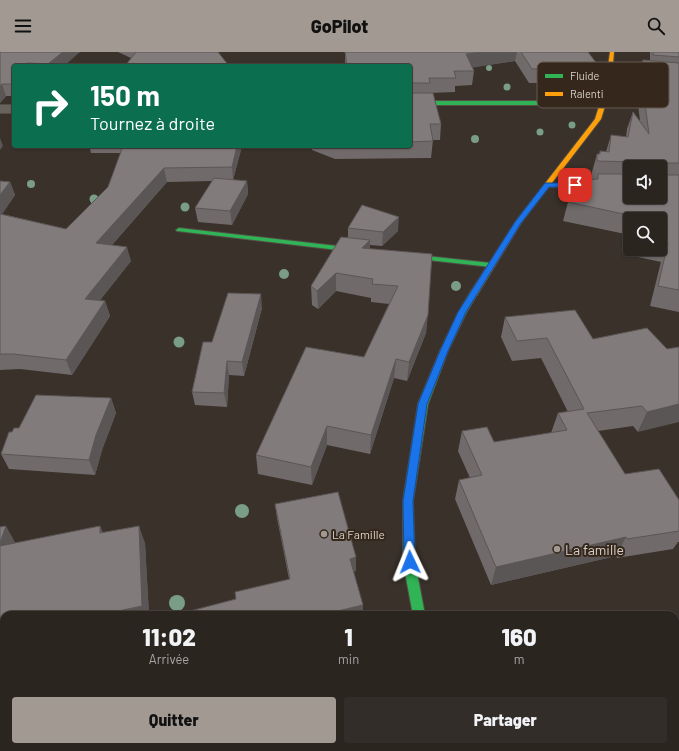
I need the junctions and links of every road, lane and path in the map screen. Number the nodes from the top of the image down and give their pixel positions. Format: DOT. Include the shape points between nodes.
graph roads {
  1 [pos="612,52"];
  2 [pos="611,62"];
  3 [pos="669,74"];
  4 [pos="679,75"];
  5 [pos="412,103"];
  6 [pos="537,103"];
  7 [pos="602,108"];
  8 [pos="0,109"];
  9 [pos="12,109"];
  10 [pos="548,185"];
  11 [pos="623,186"];
  12 [pos="179,230"];
  13 [pos="374,252"];
  14 [pos="390,254"];
  15 [pos="492,265"];
  16 [pos="417,611"];
  1 -- 2 [label="main road"];
  3 -- 4 [label="street"];
  5 -- 6 [label="main road"];
  7 -- 10 [label="main road" via="598,119"];
  8 -- 9 [label="street"];
  10 -- 11 [label="main road"];
  10 -- 15 [label="main road" via="518,222"];
  12 -- 13 [label="main road"];
  14 -- 15 [label="main road"];
  15 -- 16 [label="main road" via="462,312 423,404 408,501 410,562"];
}
